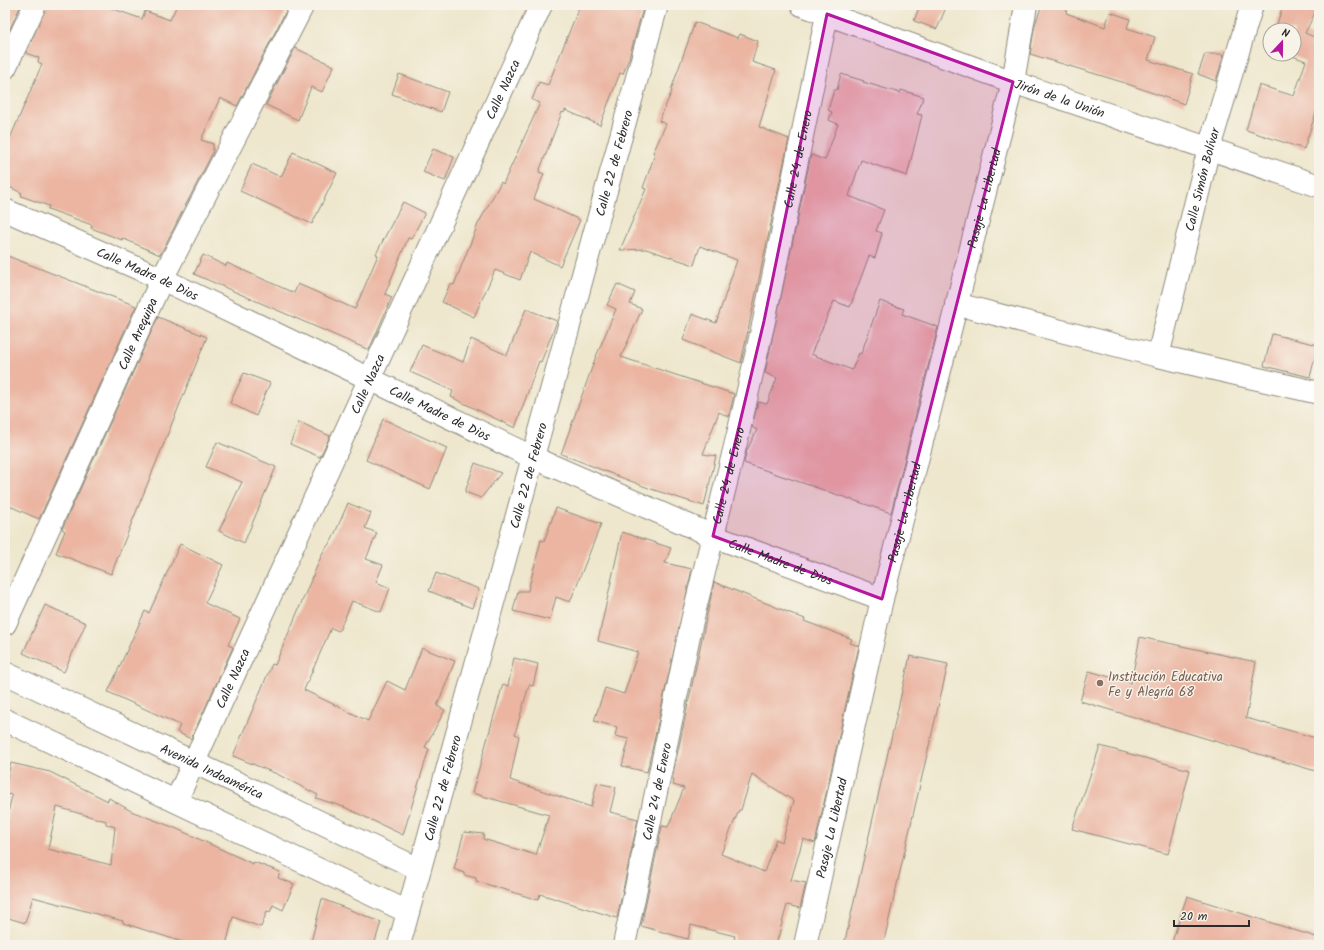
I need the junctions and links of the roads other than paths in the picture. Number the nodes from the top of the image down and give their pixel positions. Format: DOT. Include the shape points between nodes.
graph roads {
  1 [pos="35,5"];
  2 [pos="303,5"];
  3 [pos="541,5"];
  4 [pos="657,5"];
  5 [pos="802,5"];
  6 [pos="1026,5"];
  7 [pos="1252,5"];
  8 [pos="828,10"];
  9 [pos="5,68"];
  10 [pos="1013,82"];
  11 [pos="1209,148"];
  12 [pos="1319,186"];
  13 [pos="5,210"];
  14 [pos="162,279"];
  15 [pos="956,304"];
  16 [pos="1158,356"];
  17 [pos="370,379"];
  18 [pos="1319,393"];
  19 [pos="532,457"];
  20 [pos="713,536"];
  21 [pos="882,599"];
  22 [pos="5,624"];
  23 [pos="5,672"];
  24 [pos="5,720"];
  25 [pos="194,763"];
  26 [pos="176,801"];
  27 [pos="419,869"];
  28 [pos="408,912"];
  29 [pos="399,945"];
  30 [pos="624,945"];
  31 [pos="805,945"];
  1 -- 9 [label="street"];
  2 -- 14 [label="street, Calle Arequipa"];
  3 -- 17 [label="street, Calle Nazca"];
  4 -- 19 [label="street, Calle 22 de Febrero"];
  5 -- 8 [label="street, Jirón de la Unión"];
  6 -- 10 [label="street, Pasaje La Libertad"];
  7 -- 11 [label="street, Calle Simón Bolívar"];
  8 -- 10 [label="street, Jirón de la Unión"];
  8 -- 20 [label="street, Calle 24 de Enero" via="764,321"];
  10 -- 11 [label="street, Jirón de la Unión"];
  10 -- 15 [label="street, Pasaje La Libertad"];
  11 -- 12 [label="street, Jirón de la Unión"];
  11 -- 16 [label="street, Calle Simón Bolívar"];
  13 -- 14 [label="street, Calle Madre de Dios"];
  14 -- 17 [label="street, Calle Madre de Dios"];
  14 -- 22 [label="street, Calle Arequipa"];
  15 -- 16 [label="street"];
  15 -- 21 [label="street, Pasaje La Libertad"];
  16 -- 18 [label="street"];
  17 -- 19 [label="street, Calle Madre de Dios"];
  17 -- 25 [label="street, Calle Nazca"];
  19 -- 20 [label="street, Calle Madre de Dios"];
  19 -- 27 [label="street, Calle 22 de Febrero"];
  20 -- 21 [label="street, Calle Madre de Dios"];
  20 -- 30 [label="street, Calle 24 de Enero" via="692,621"];
  21 -- 31 [label="street, Pasaje La Libertad"];
  23 -- 25 [label="street, Avenida Indoamérica"];
  24 -- 26 [label="street"];
  25 -- 26 [label="street, Calle Nazca"];
  25 -- 27 [label="street, Avenida Indoamérica"];
  26 -- 28 [label="street"];
  27 -- 28 [label="street, Calle 22 de Febrero"];
  28 -- 29 [label="street, Calle 22 de Febrero"];
}
